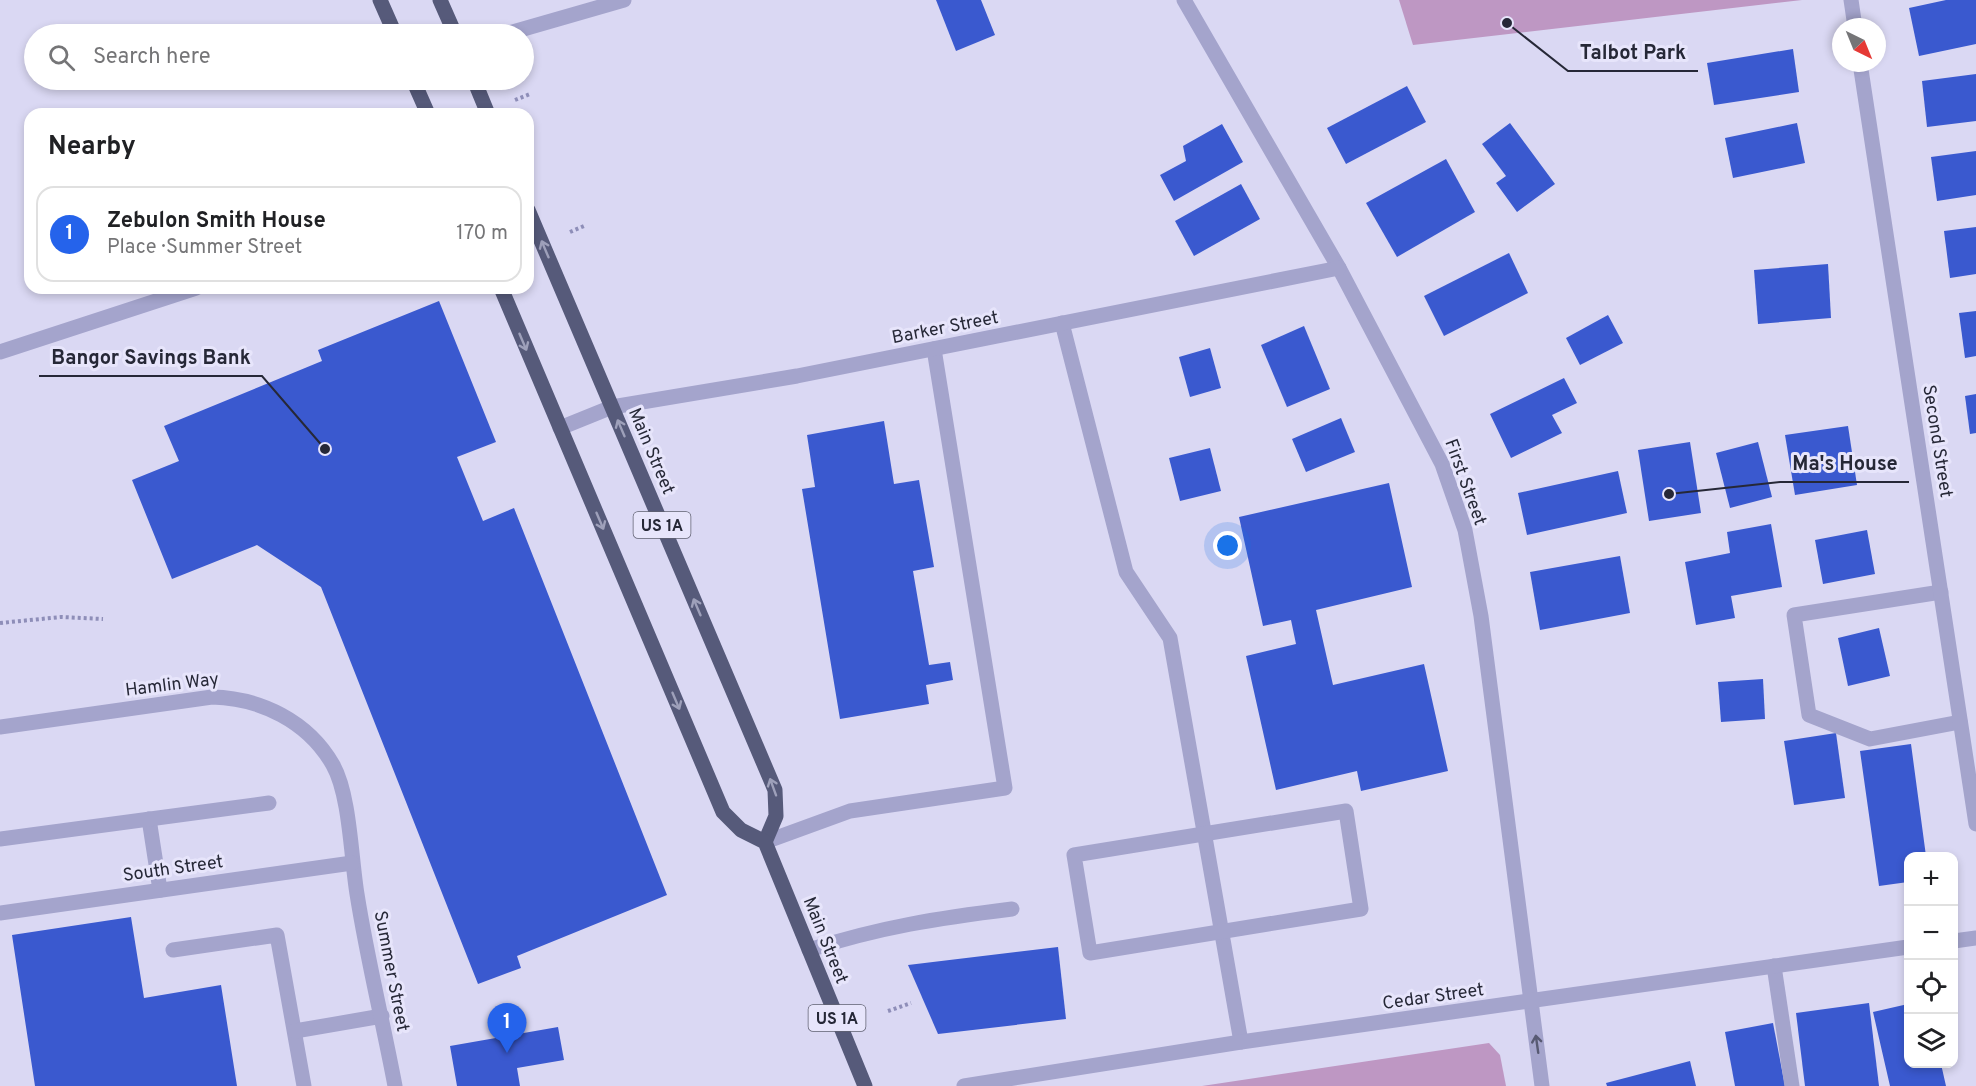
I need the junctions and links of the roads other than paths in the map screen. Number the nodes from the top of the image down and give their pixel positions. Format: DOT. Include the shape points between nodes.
graph roads {
  1 [pos="380,0"];
  2 [pos="441,0"];
  3 [pos="624,0"];
  4 [pos="1184,0"];
  5 [pos="1851,0"];
  6 [pos="1854,18"];
  7 [pos="391,24"];
  8 [pos="451,24"];
  9 [pos="534,26"];
  10 [pos="1861,72"];
  11 [pos="417,90"];
  12 [pos="478,90"];
  13 [pos="425,108"];
  14 [pos="486,108"];
  15 [pos="534,224"];
  16 [pos="1339,268"];
  17 [pos="178,294"];
  18 [pos="504,294"];
  19 [pos="1062,323"];
  20 [pos="934,349"];
  21 [pos="0,352"];
  22 [pos="612,407"];
  23 [pos="560,428"];
  24 [pos="1941,592"];
  25 [pos="1960,722"];
  26 [pos="0,727"];
  27 [pos="269,803"];
  28 [pos="149,819"];
  29 [pos="1976,824"];
  30 [pos="1204,834"];
  31 [pos="0,839"];
  32 [pos="765,842"];
  33 [pos="352,863"];
  34 [pos="160,890"];
  35 [pos="1012,909"];
  36 [pos="0,913"];
  37 [pos="1220,932"];
  38 [pos="1976,939"];
  39 [pos="1958,941"];
  40 [pos="1904,948"];
  41 [pos="173,950"];
  42 [pos="809,950"];
  43 [pos="1774,966"];
  44 [pos="1531,1001"];
  45 [pos="382,1016"];
  46 [pos="295,1031"];
  47 [pos="1241,1042"];
  48 [pos="304,1086"];
  49 [pos="395,1086"];
  50 [pos="865,1086"];
  51 [pos="964,1086"];
  52 [pos="1542,1086"];
  53 [pos="1792,1086"];
  1 -- 7 [label="main road"];
  2 -- 8 [label="main road"];
  3 -- 9 [label="street"];
  4 -- 16 [label="street, First Street"];
  5 -- 6 [label="street"];
  10 -- 24 [label="street, Second Street"];
  11 -- 13 [label="main road"];
  12 -- 14 [label="main road"];
  22 -- 15 [label="main road, Main Street / US 1A, one-way"];
  16 -- 19 [label="street, Barker Street"];
  16 -- 44 [label="street, First Street" via="1442,464 1465,530 1481,616"];
  17 -- 21 [label="street"];
  18 -- 23 [label="main road, US 1A, one-way"];
  19 -- 20 [label="street, Barker Street"];
  19 -- 30 [label="street" via="1126,572 1170,638"];
  20 -- 22 [label="street, Barker Street"];
  20 -- 32 [label="street" via="1005,788 850,811"];
  22 -- 23 [label="street, Barker Street"];
  32 -- 22 [label="main road, Main Street / US 1A, one-way" via="776,816 775,790"];
  23 -- 32 [label="main road, US 1A, one-way" via="723,812 741,830"];
  24 -- 25 [label="street, Second Street"];
  24 -- 25 [label="street" via="1794,615 1809,716 1870,739"];
  25 -- 29 [label="street, Second Street"];
  26 -- 33 [label="street, Hamlin Way" via="212,697 263,706 306,732 334,767 343,797"];
  27 -- 28 [label="street"];
  28 -- 31 [label="street"];
  28 -- 34 [label="street"];
  30 -- 37 [label="street"];
  30 -- 37 [label="street" via="1074,855 1088,942 1090,952"];
  30 -- 37 [label="street" via="1346,811 1361,909"];
  32 -- 42 [label="main road, Main Street / US 1A"];
  33 -- 34 [label="street, South Street"];
  33 -- 45 [label="street, Summer Street"];
  34 -- 36 [label="street, South Street"];
  35 -- 42 [label="street" via="908,923"];
  37 -- 47 [label="street"];
  38 -- 39 [label="street"];
  40 -- 43 [label="street, Cedar Street"];
  41 -- 46 [label="street" via="277,935"];
  42 -- 50 [label="main road, Main Street / US 1A"];
  43 -- 44 [label="street, Cedar Street"];
  43 -- 53 [label="street"];
  44 -- 47 [label="street, Cedar Street"];
  52 -- 44 [label="street, First Street, one-way"];
  45 -- 46 [label="street"];
  45 -- 49 [label="street, Summer Street"];
  46 -- 48 [label="street"];
  47 -- 51 [label="street, Cedar Street"];
}
